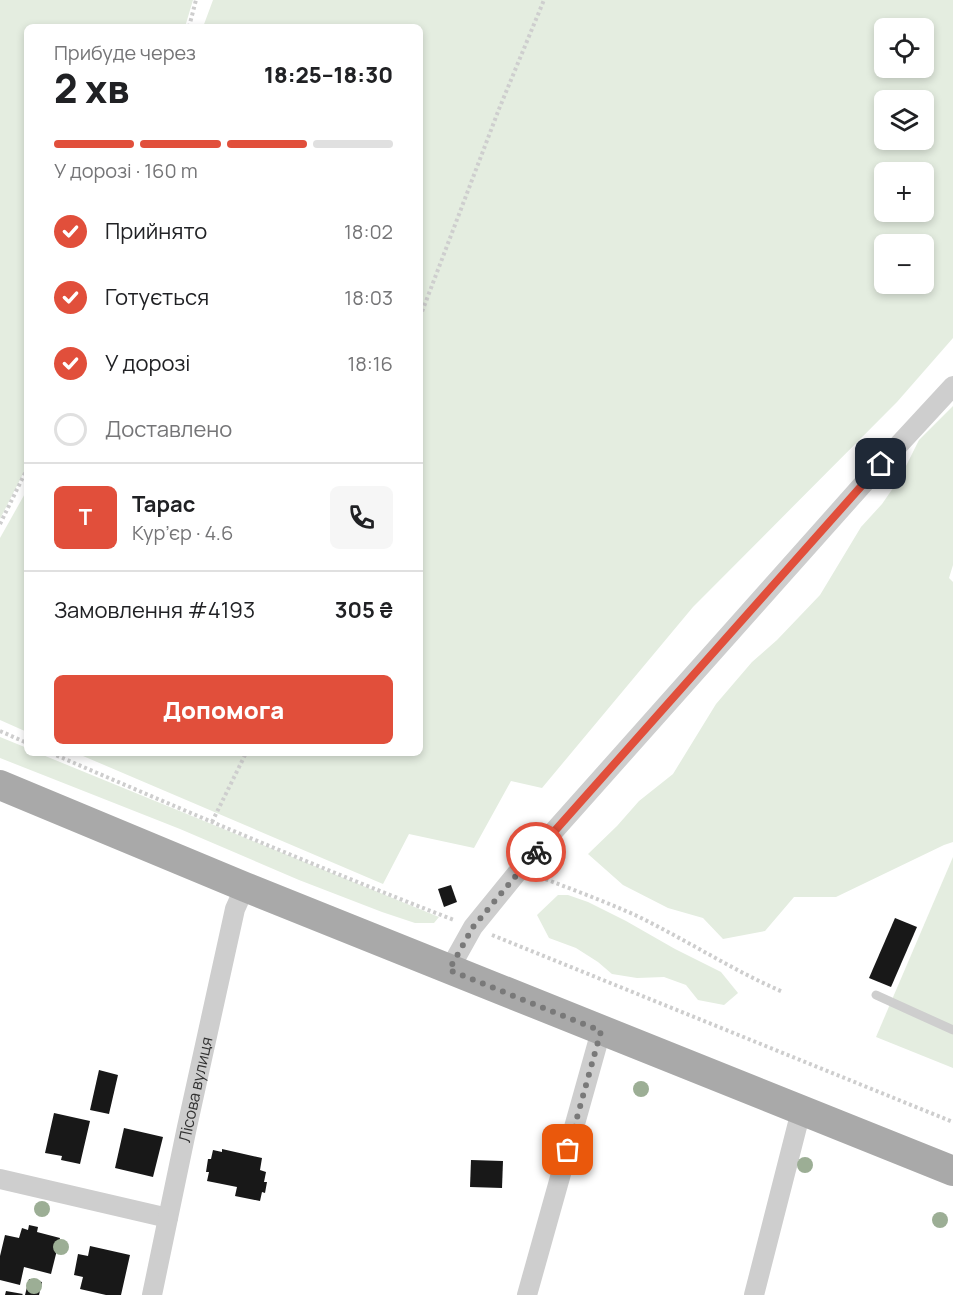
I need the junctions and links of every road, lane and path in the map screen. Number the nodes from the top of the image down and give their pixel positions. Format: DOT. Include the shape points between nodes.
graph roads {
  1 [pos="196,0"];
  2 [pos="544,0"];
  3 [pos="190,24"];
  4 [pos="423,309"];
  5 [pos="953,386"];
  6 [pos="24,475"];
  7 [pos="0,524"];
  8 [pos="0,731"];
  9 [pos="24,742"];
  10 [pos="58,756"];
  11 [pos="245,756"];
  12 [pos="0,784"];
  13 [pos="212,822"];
  14 [pos="521,868"];
  15 [pos="244,887"];
  16 [pos="473,927"];
  17 [pos="449,970"];
  18 [pos="783,992"];
  19 [pos="876,995"];
  20 [pos="953,1030"];
  21 [pos="601,1031"];
  22 [pos="801,1111"];
  23 [pos="953,1122"];
  24 [pos="953,1171"];
  25 [pos="0,1179"];
  26 [pos="168,1218"];
  27 [pos="152,1295"];
  28 [pos="527,1295"];
  29 [pos="754,1295"];
  1 -- 3 [label="path"];
  2 -- 4 [label="path"];
  5 -- 14 [label="street"];
  6 -- 7 [label="path"];
  8 -- 9 [label="path"];
  10 -- 13 [label="path"];
  11 -- 13 [label="path"];
  12 -- 15 [label="main road"];
  13 -- 16 [label="path"];
  14 -- 16 [label="street"];
  14 -- 18 [label="path" via="634,915"];
  15 -- 17 [label="main road"];
  15 -- 26 [label="street, Лісова вулиця" via="235,909"];
  16 -- 17 [label="street"];
  16 -- 23 [label="path"];
  17 -- 21 [label="main road"];
  19 -- 20 [label="lane"];
  21 -- 22 [label="main road"];
  21 -- 28 [label="street"];
  22 -- 24 [label="main road"];
  22 -- 29 [label="street"];
  25 -- 26 [label="street"];
  26 -- 27 [label="street, Лісова вулиця"];
}
